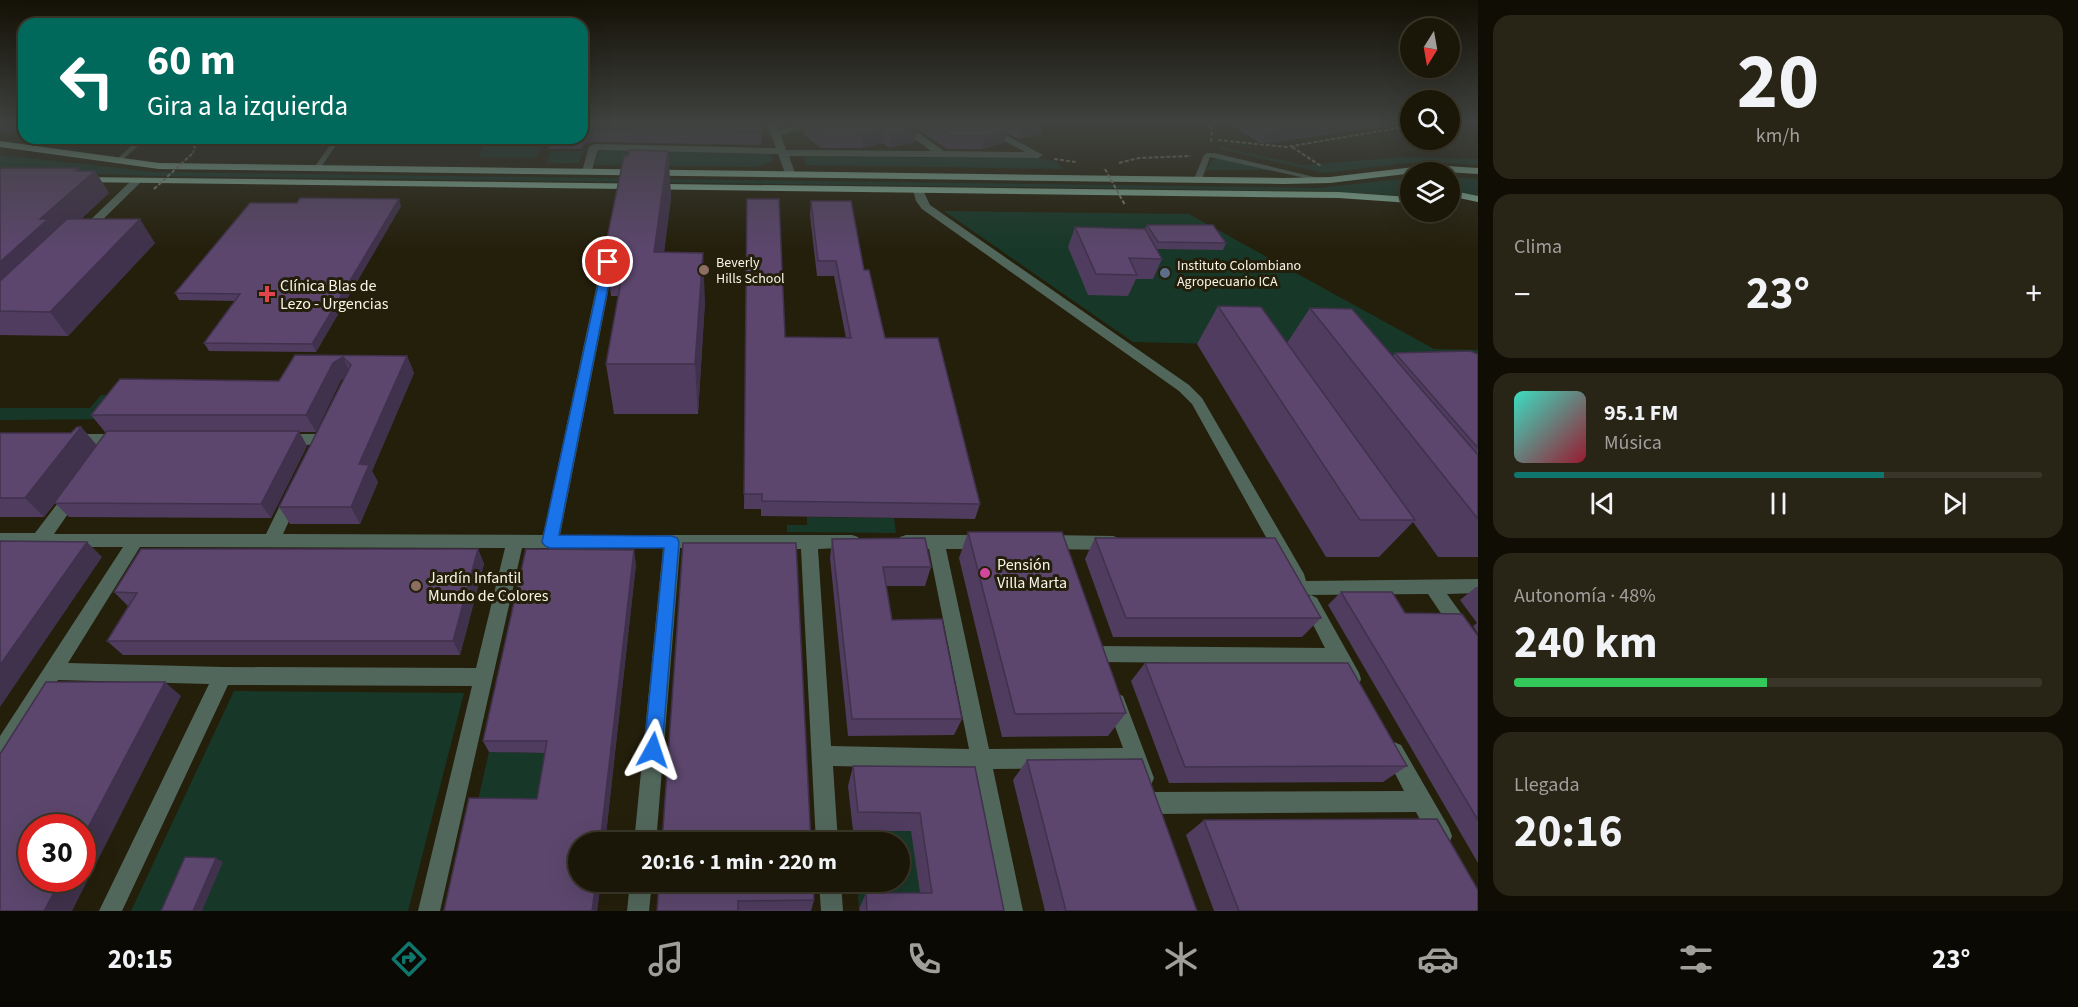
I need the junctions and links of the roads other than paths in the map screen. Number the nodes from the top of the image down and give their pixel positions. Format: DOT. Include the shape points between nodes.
graph roads {
  1 [pos="147,165"];
  2 [pos="320,165"];
  3 [pos="589,165"];
  4 [pos="787,165"];
  5 [pos="1203,165"];
  6 [pos="1258,165"];
  7 [pos="317,169"];
  8 [pos="587,171"];
  9 [pos="1478,171"];
  10 [pos="790,173"];
  11 [pos="1460,176"];
  12 [pos="1478,177"];
  13 [pos="68,179"];
  14 [pos="1198,179"];
  15 [pos="138,180"];
  16 [pos="1323,180"];
  17 [pos="624,186"];
  18 [pos="918,190"];
  19 [pos="1460,195"];
  20 [pos="1400,199"];
  21 [pos="1478,199"];
  22 [pos="1460,203"];
  23 [pos="620,204"];
  24 [pos="1478,204"];
  25 [pos="615,228"];
  26 [pos="73,242"];
  27 [pos="57,439"];
  28 [pos="114,439"];
  29 [pos="137,439"];
  30 [pos="264,439"];
  31 [pos="100,457"];
  32 [pos="311,459"];
  33 [pos="301,479"];
  34 [pos="80,485"];
  35 [pos="0,540"];
  36 [pos="136,540"];
  37 [pos="39,541"];
  38 [pos="271,541"];
  39 [pos="515,541"];
  40 [pos="550,542"];
  41 [pos="672,542"];
  42 [pos="808,542"];
  43 [pos="867,542"];
  44 [pos="890,542"];
  45 [pos="936,542"];
  46 [pos="998,542"];
  47 [pos="1030,542"];
  48 [pos="1061,543"];
  49 [pos="1130,543"];
  50 [pos="1256,543"];
  51 [pos="1279,543"];
  52 [pos="1069,565"];
  53 [pos="1432,586"];
  54 [pos="1478,586"];
  55 [pos="1303,588"];
  56 [pos="1090,632"];
  57 [pos="1478,652"];
  58 [pos="1098,654"];
  59 [pos="1339,656"];
  60 [pos="54,671"];
  61 [pos="223,676"];
  62 [pos="484,677"];
  63 [pos="1362,697"];
  64 [pos="1386,739"];
  65 [pos="0,754"];
  66 [pos="822,756"];
  67 [pos="1137,758"];
  68 [pos="982,759"];
  69 [pos="1421,801"];
  70 [pos="1152,803"];
  71 [pos="1160,825"];
  72 [pos="646,832"];
  73 [pos="826,832"];
  74 [pos="1450,850"];
  75 [pos="640,892"];
  76 [pos="831,892"];
  77 [pos="110,911"];
  78 [pos="429,911"];
  79 [pos="638,911"];
  80 [pos="832,911"];
  81 [pos="1012,911"];
  1 -- 7 [label="main road"];
  2 -- 7 [label="lane"];
  3 -- 8 [label="street"];
  4 -- 10 [label="street"];
  5 -- 14 [label="lane"];
  6 -- 16 [label="lane"];
  7 -- 8 [label="main road"];
  8 -- 10 [label="main road"];
  9 -- 16 [label="main road" via="1431,168"];
  10 -- 14 [label="main road"];
  11 -- 12 [label="main road"];
  13 -- 15 [label="main road"];
  14 -- 16 [label="main road"];
  15 -- 17 [label="main road"];
  15 -- 26 [label="street"];
  17 -- 18 [label="main road"];
  17 -- 23 [label="street"];
  18 -- 20 [label="main road" via="1339,195"];
  18 -- 51 [label="street" via="926,207 1184,388 1197,401"];
  19 -- 21 [label="main road"];
  22 -- 24 [label="main road"];
  25 -- 40 [label="street"];
  27 -- 28 [label="street"];
  28 -- 29 [label="street"];
  28 -- 31 [label="street"];
  30 -- 32 [label="street" via="324,434"];
  33 -- 38 [label="street"];
  34 -- 37 [label="street"];
  35 -- 37 [label="street"];
  36 -- 37 [label="street"];
  36 -- 38 [label="street"];
  36 -- 60 [label="street"];
  38 -- 39 [label="street"];
  39 -- 40 [label="street"];
  39 -- 62 [label="street"];
  40 -- 41 [label="street"];
  41 -- 42 [label="street"];
  41 -- 72 [label="street"];
  42 -- 43 [label="street"];
  42 -- 66 [label="street"];
  44 -- 45 [label="street"];
  45 -- 46 [label="street"];
  45 -- 68 [label="street"];
  47 -- 48 [label="street"];
  48 -- 49 [label="street"];
  48 -- 52 [label="street"];
  50 -- 51 [label="street"];
  51 -- 55 [label="street"];
  53 -- 54 [label="street"];
  53 -- 55 [label="street"];
  53 -- 57 [label="street"];
  55 -- 59 [label="street"];
  56 -- 58 [label="street"];
  58 -- 59 [label="street"];
  58 -- 67 [label="street"];
  59 -- 63 [label="street"];
  60 -- 61 [label="street"];
  60 -- 65 [label="street"];
  61 -- 62 [label="street"];
  61 -- 77 [label="street"];
  62 -- 78 [label="street"];
  64 -- 69 [label="street"];
  66 -- 68 [label="street"];
  66 -- 73 [label="street"];
  67 -- 68 [label="street"];
  67 -- 70 [label="street"];
  68 -- 81 [label="street"];
  69 -- 70 [label="street"];
  69 -- 74 [label="street"];
  70 -- 71 [label="street"];
  75 -- 79 [label="street"];
  76 -- 80 [label="street"];
}
